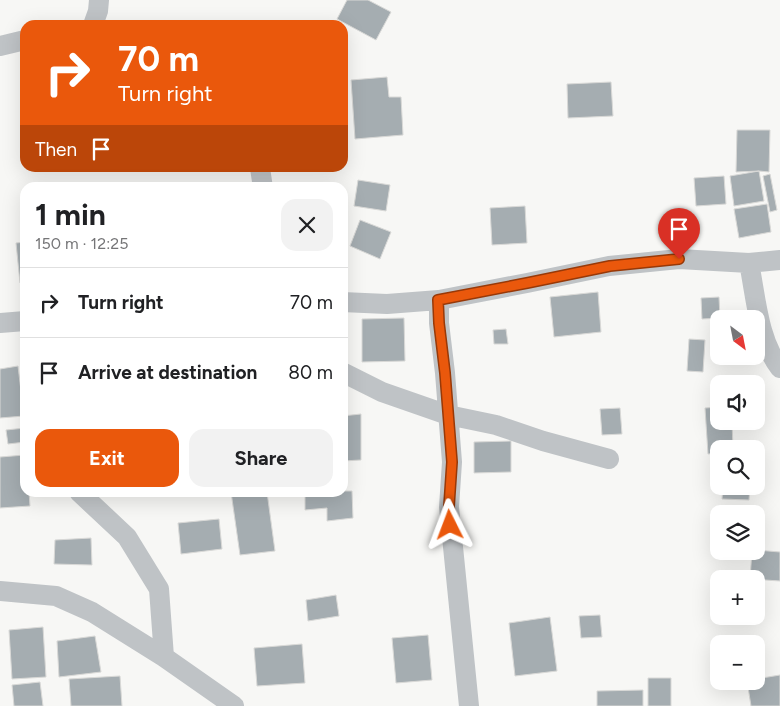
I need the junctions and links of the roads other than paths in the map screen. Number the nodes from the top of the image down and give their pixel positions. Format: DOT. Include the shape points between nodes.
graph roads {
  1 [pos="99,0"];
  2 [pos="95,20"];
  3 [pos="20,41"];
  4 [pos="0,46"];
  5 [pos="780,260"];
  6 [pos="749,263"];
  7 [pos="438,300"];
  8 [pos="348,302"];
  9 [pos="20,321"];
  10 [pos="0,323"];
  11 [pos="780,368"];
  12 [pos="348,375"];
  13 [pos="448,415"];
  14 [pos="609,459"];
  15 [pos="84,497"];
  16 [pos="0,590"];
  17 [pos="164,657"];
  18 [pos="234,706"];
  19 [pos="468,706"];
  1 -- 2 [label="street"];
  3 -- 4 [label="street"];
  5 -- 6 [label="street"];
  6 -- 7 [label="street" via="679,259 610,266"];
  6 -- 11 [label="street" via="763,335"];
  7 -- 8 [label="street" via="387,304"];
  7 -- 13 [label="street"];
  9 -- 10 [label="street"];
  12 -- 13 [label="street" via="382,392"];
  13 -- 14 [label="street" via="496,425"];
  13 -- 19 [label="street" via="452,462 449,506"];
  15 -- 17 [label="street" via="127,537 159,589"];
  16 -- 17 [label="street" via="56,596 92,612"];
  17 -- 18 [label="street"];
}
